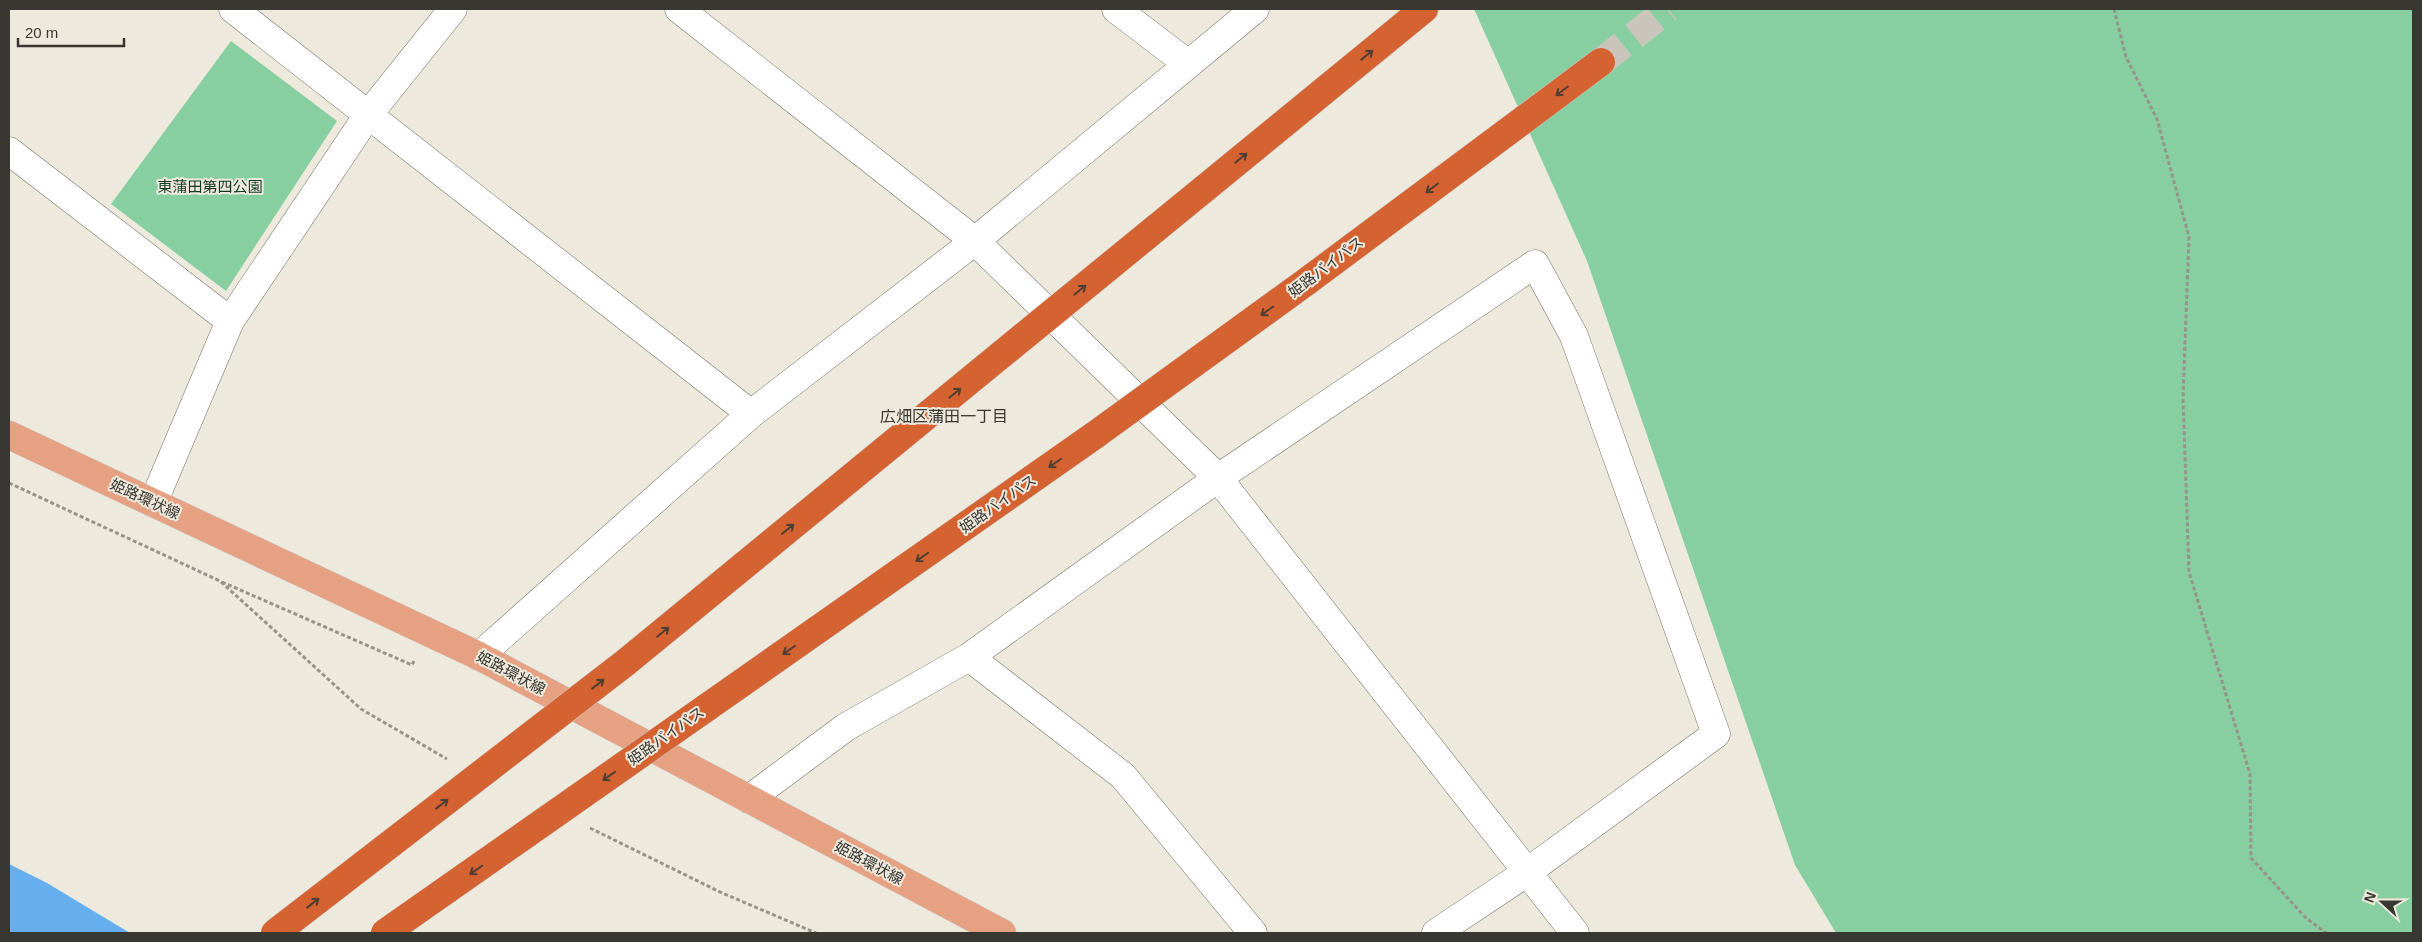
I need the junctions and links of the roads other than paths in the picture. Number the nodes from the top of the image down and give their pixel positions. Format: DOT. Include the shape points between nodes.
graph roads {
  1 [pos="233,9"];
  2 [pos="453,9"];
  3 [pos="679,9"];
  4 [pos="1116,9"];
  5 [pos="1255,9"];
  6 [pos="1424,9"];
  7 [pos="1601,62"];
  8 [pos="1188,64"];
  9 [pos="368,115"];
  10 [pos="9,151"];
  11 [pos="975,241"];
  12 [pos="230,321"];
  13 [pos="751,414"];
  14 [pos="9,435"];
  15 [pos="1218,478"];
  16 [pos="152,503"];
  17 [pos="479,656"];
  18 [pos="969,657"];
  19 [pos="749,799"];
  20 [pos="1526,873"];
  21 [pos="274,933"];
  22 [pos="385,933"];
  23 [pos="1002,933"];
  24 [pos="1254,933"];
  25 [pos="1436,933"];
  26 [pos="1574,933"];
  1 -- 9 [label="street"];
  2 -- 9 [label="street"];
  3 -- 11 [label="street"];
  4 -- 8 [label="street"];
  5 -- 8 [label="street"];
  21 -- 6 [label="highway, one-way, bridge" via="625,663"];
  7 -- 22 [label="highway, 姫路バイパス, one-way, bridge" via="1095,436"];
  8 -- 11 [label="street"];
  9 -- 12 [label="street"];
  9 -- 13 [label="street"];
  10 -- 12 [label="street"];
  11 -- 13 [label="street"];
  11 -- 15 [label="street"];
  12 -- 16 [label="street"];
  13 -- 17 [label="street"];
  14 -- 16 [label="main road, 姫路環状線"];
  15 -- 18 [label="street"];
  15 -- 20 [label="street"];
  15 -- 20 [label="street" via="1535,264 1574,336 1716,734"];
  16 -- 17 [label="main road, 姫路環状線"];
  17 -- 19 [label="main road, 姫路環状線"];
  18 -- 19 [label="street" via="846,726"];
  18 -- 24 [label="street" via="1123,776"];
  19 -- 23 [label="main road, 姫路環状線"];
  20 -- 25 [label="street"];
  20 -- 26 [label="street"];
}
